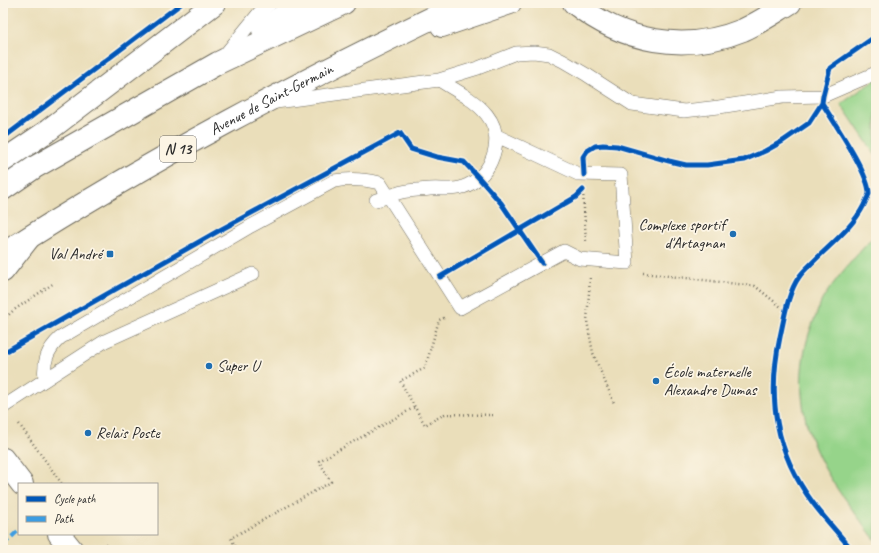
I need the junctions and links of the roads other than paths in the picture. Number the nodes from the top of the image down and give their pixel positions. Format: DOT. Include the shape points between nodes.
graph roads {
  1 [pos="215,3"];
  2 [pos="271,3"];
  3 [pos="301,3"];
  4 [pos="344,3"];
  5 [pos="463,3"];
  6 [pos="510,3"];
  7 [pos="574,3"];
  8 [pos="790,3"];
  9 [pos="358,54"];
  10 [pos="218,63"];
  11 [pos="876,73"];
  12 [pos="439,80"];
  13 [pos="260,104"];
  14 [pos="496,135"];
  15 [pos="3,161"];
  16 [pos="3,189"];
  17 [pos="382,199"];
  18 [pos="32,235"];
  19 [pos="3,254"];
  20 [pos="3,272"];
  21 [pos="253,274"];
  22 [pos="45,379"];
  23 [pos="3,407"];
  24 [pos="3,459"];
  25 [pos="21,483"];
  26 [pos="61,535"];
  27 [pos="72,550"];
  1 -- 15 [label="main road" via="46,132"];
  2 -- 10 [label="lane" via="259,13"];
  3 -- 10 [label="main road"];
  4 -- 10 [label="main road"];
  5 -- 9 [label="main road, Avenue de Saint-Germain / N 13"];
  6 -- 9 [label="main road"];
  7 -- 8 [label="main road" via="606,25 635,36 658,41 692,42 718,38 751,26"];
  9 -- 13 [label="main road, Avenue de Saint-Germain / N 13"];
  10 -- 16 [label="main road" via="35,167"];
  11 -- 12 [label="lane" via="823,96 782,97 684,111 632,104 563,61 549,54 534,52 516,53"];
  12 -- 13 [label="lane"];
  12 -- 14 [label="lane" via="483,109 490,117"];
  13 -- 18 [label="main road, Avenue de Saint-Germain / N 13"];
  14 -- 17 [label="lane" via="490,165 480,178 471,184 458,188 403,192"];
  14 -- 17 [label="lane" via="578,174 621,175 627,263 580,259 564,251 460,308"];
  17 -- 22 [label="lane" via="380,183 357,178 334,181 251,226 60,338 48,351 45,359"];
  18 -- 19 [label="main road, Avenue de Saint-Germain / N 13"];
  18 -- 20 [label="main road"];
  21 -- 22 [label="lane" via="105,341"];
  22 -- 23 [label="lane"];
  24 -- 25 [label="main road"];
  26 -- 27 [label="main road"];
}
